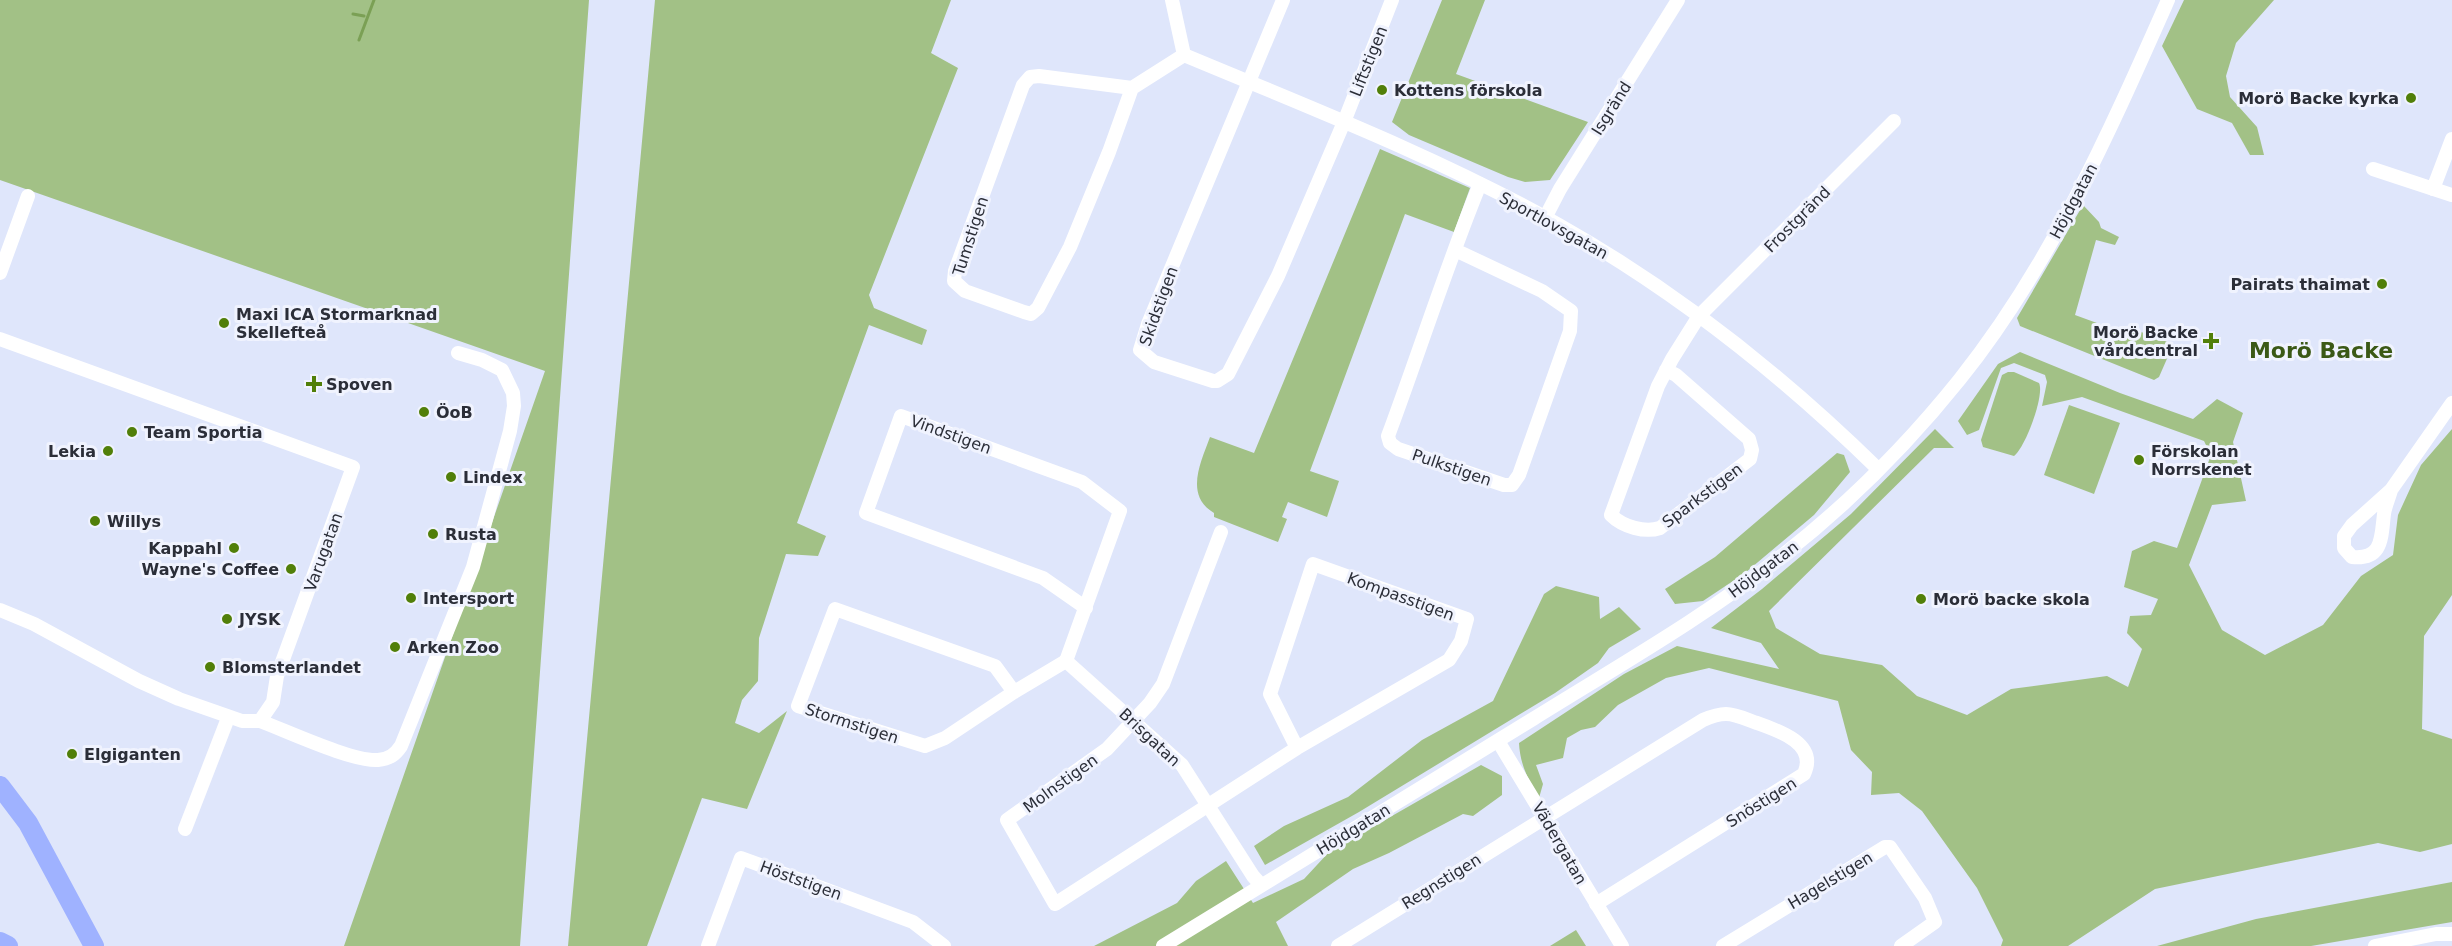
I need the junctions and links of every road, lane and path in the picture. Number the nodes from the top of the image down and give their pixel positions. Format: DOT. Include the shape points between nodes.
graph roads {
  1 [pos="1172,0"];
  2 [pos="1282,0"];
  3 [pos="1392,0"];
  4 [pos="1678,0"];
  5 [pos="2168,0"];
  6 [pos="1184,56"];
  7 [pos="1249,82"];
  8 [pos="1132,88"];
  9 [pos="1894,121"];
  10 [pos="1344,122"];
  11 [pos="2452,139"];
  12 [pos="2373,169"];
  13 [pos="1479,184"];
  14 [pos="2433,189"];
  15 [pos="2452,195"];
  16 [pos="28,196"];
  17 [pos="1545,218"];
  18 [pos="1455,250"];
  19 [pos="0,273"];
  20 [pos="1699,316"];
  21 [pos="0,339"];
  22 [pos="458,353"];
  23 [pos="1666,370"];
  24 [pos="2452,403"];
  25 [pos="1878,469"];
  26 [pos="2391,490"];
  27 [pos="1221,532"];
  28 [pos="1086,608"];
  29 [pos="0,610"];
  30 [pos="1066,661"];
  31 [pos="1014,692"];
  32 [pos="228,718"];
  33 [pos="260,721"];
  34 [pos="1133,721"];
  35 [pos="1498,741"];
  36 [pos="1297,748"];
  37 [pos="0,786"];
  38 [pos="1208,807"];
  39 [pos="1545,817"];
  40 [pos="185,829"];
  41 [pos="1261,885"];
  42 [pos="1596,903"];
  43 [pos="2452,934"];
  44 [pos="0,942"];
  45 [pos="8,946"];
  46 [pos="94,946"];
  47 [pos="708,946"];
  48 [pos="944,946"];
  49 [pos="1163,946"];
  50 [pos="1338,946"];
  51 [pos="1622,946"];
  52 [pos="1723,946"];
  53 [pos="1901,946"];
  54 [pos="2375,946"];
  1 -- 6 [label="street"];
  2 -- 7 [label="street"];
  3 -- 10 [label="street, Liftstigen"];
  4 -- 17 [label="street, Isgränd"];
  5 -- 25 [label="street, Höjdgatan" via="2073,206 2031,278 1960,380"];
  6 -- 7 [label="street, Sportlovsgatan"];
  6 -- 8 [label="street"];
  7 -- 10 [label="street, Sportlovsgatan"];
  7 -- 10 [label="street, Skidstigen" via="1143,338 1140,350 1154,362 1213,381 1228,374 1278,276"];
  8 -- 8 [label="street, Tumstigen" via="1039,76 1030,77 1023,85 955,271 954,281 959,286 1031,314 1038,308 1070,248"];
  9 -- 20 [label="street, Frostgränd"];
  10 -- 13 [label="street, Sportlovsgatan"];
  11 -- 14 [label="street"];
  12 -- 14 [label="street"];
  13 -- 17 [label="street, Sportlovsgatan"];
  13 -- 18 [label="street, Pulkstigen"];
  14 -- 15 [label="street"];
  16 -- 19 [label="street"];
  17 -- 20 [label="street, Sportlovsgatan" via="1642,276"];
  18 -- 18 [label="street, Pulkstigen" via="1388,436 1398,449 1512,485 1519,475 1570,331 1572,311 1542,291"];
  20 -- 23 [label="street, Sparkstigen"];
  20 -- 25 [label="street, Sportlovsgatan" via="1791,387"];
  21 -- 33 [label="street, Varugatan" via="353,467 277,676 273,702"];
  22 -- 33 [label="street" via="502,370 513,393 514,406 473,567 401,746 390,758 356,758"];
  23 -- 23 [label="street, Sparkstigen" via="1611,515 1618,522 1649,531 1660,528 1750,459 1752,450 1749,440"];
  24 -- 26 [label="street"];
  25 -- 35 [label="street, Höjdgatan" via="1825,521 1736,590"];
  26 -- 26 [label="street" via="2376,551 2365,558 2352,557 2344,548 2344,536"];
  27 -- 34 [label="street, Molnstigen" via="1163,684"];
  28 -- 28 [label="street, Vindstigen" via="1043,578 866,513 901,416 1082,482 1120,511"];
  28 -- 30 [label="street, Vindstigen"];
  29 -- 32 [label="street" via="139,681"];
  30 -- 31 [label="street, Stormstigen"];
  30 -- 34 [label="street, Brisgatan"];
  31 -- 31 [label="street, Stormstigen" via="995,666 835,609 798,706 925,746 945,738"];
  32 -- 33 [label="street"];
  32 -- 40 [label="street"];
  34 -- 38 [label="street, Brisgatan" via="1182,765"];
  34 -- 38 [label="street, Molnstigen" via="1107,749 1007,820 1055,904"];
  35 -- 39 [label="street, Vädergatan"];
  35 -- 41 [label="street, Höjdgatan"];
  36 -- 36 [label="street, Kompasstigen" via="1270,694 1313,564 1467,619 1461,641 1449,660"];
  36 -- 38 [label="street, Kompasstigen"];
  37 -- 46 [label="highway" via="28,823"];
  38 -- 41 [label="street, Brisgatan"];
  39 -- 42 [label="street, Vädergatan"];
  39 -- 42 [label="street, Snöstigen" via="1718,714 1771,728 1798,743 1806,755 1809,765 1790,784"];
  39 -- 50 [label="street, Regnstigen"];
  41 -- 49 [label="street, Höjdgatan"];
  42 -- 51 [label="street, Vädergatan"];
  43 -- 54 [label="street"];
  44 -- 45 [label="highway"];
  47 -- 48 [label="street, Höststigen" via="741,858 913,922"];
  52 -- 53 [label="street, Hagelstigen" via="1890,847 1925,898 1935,922"];
}
